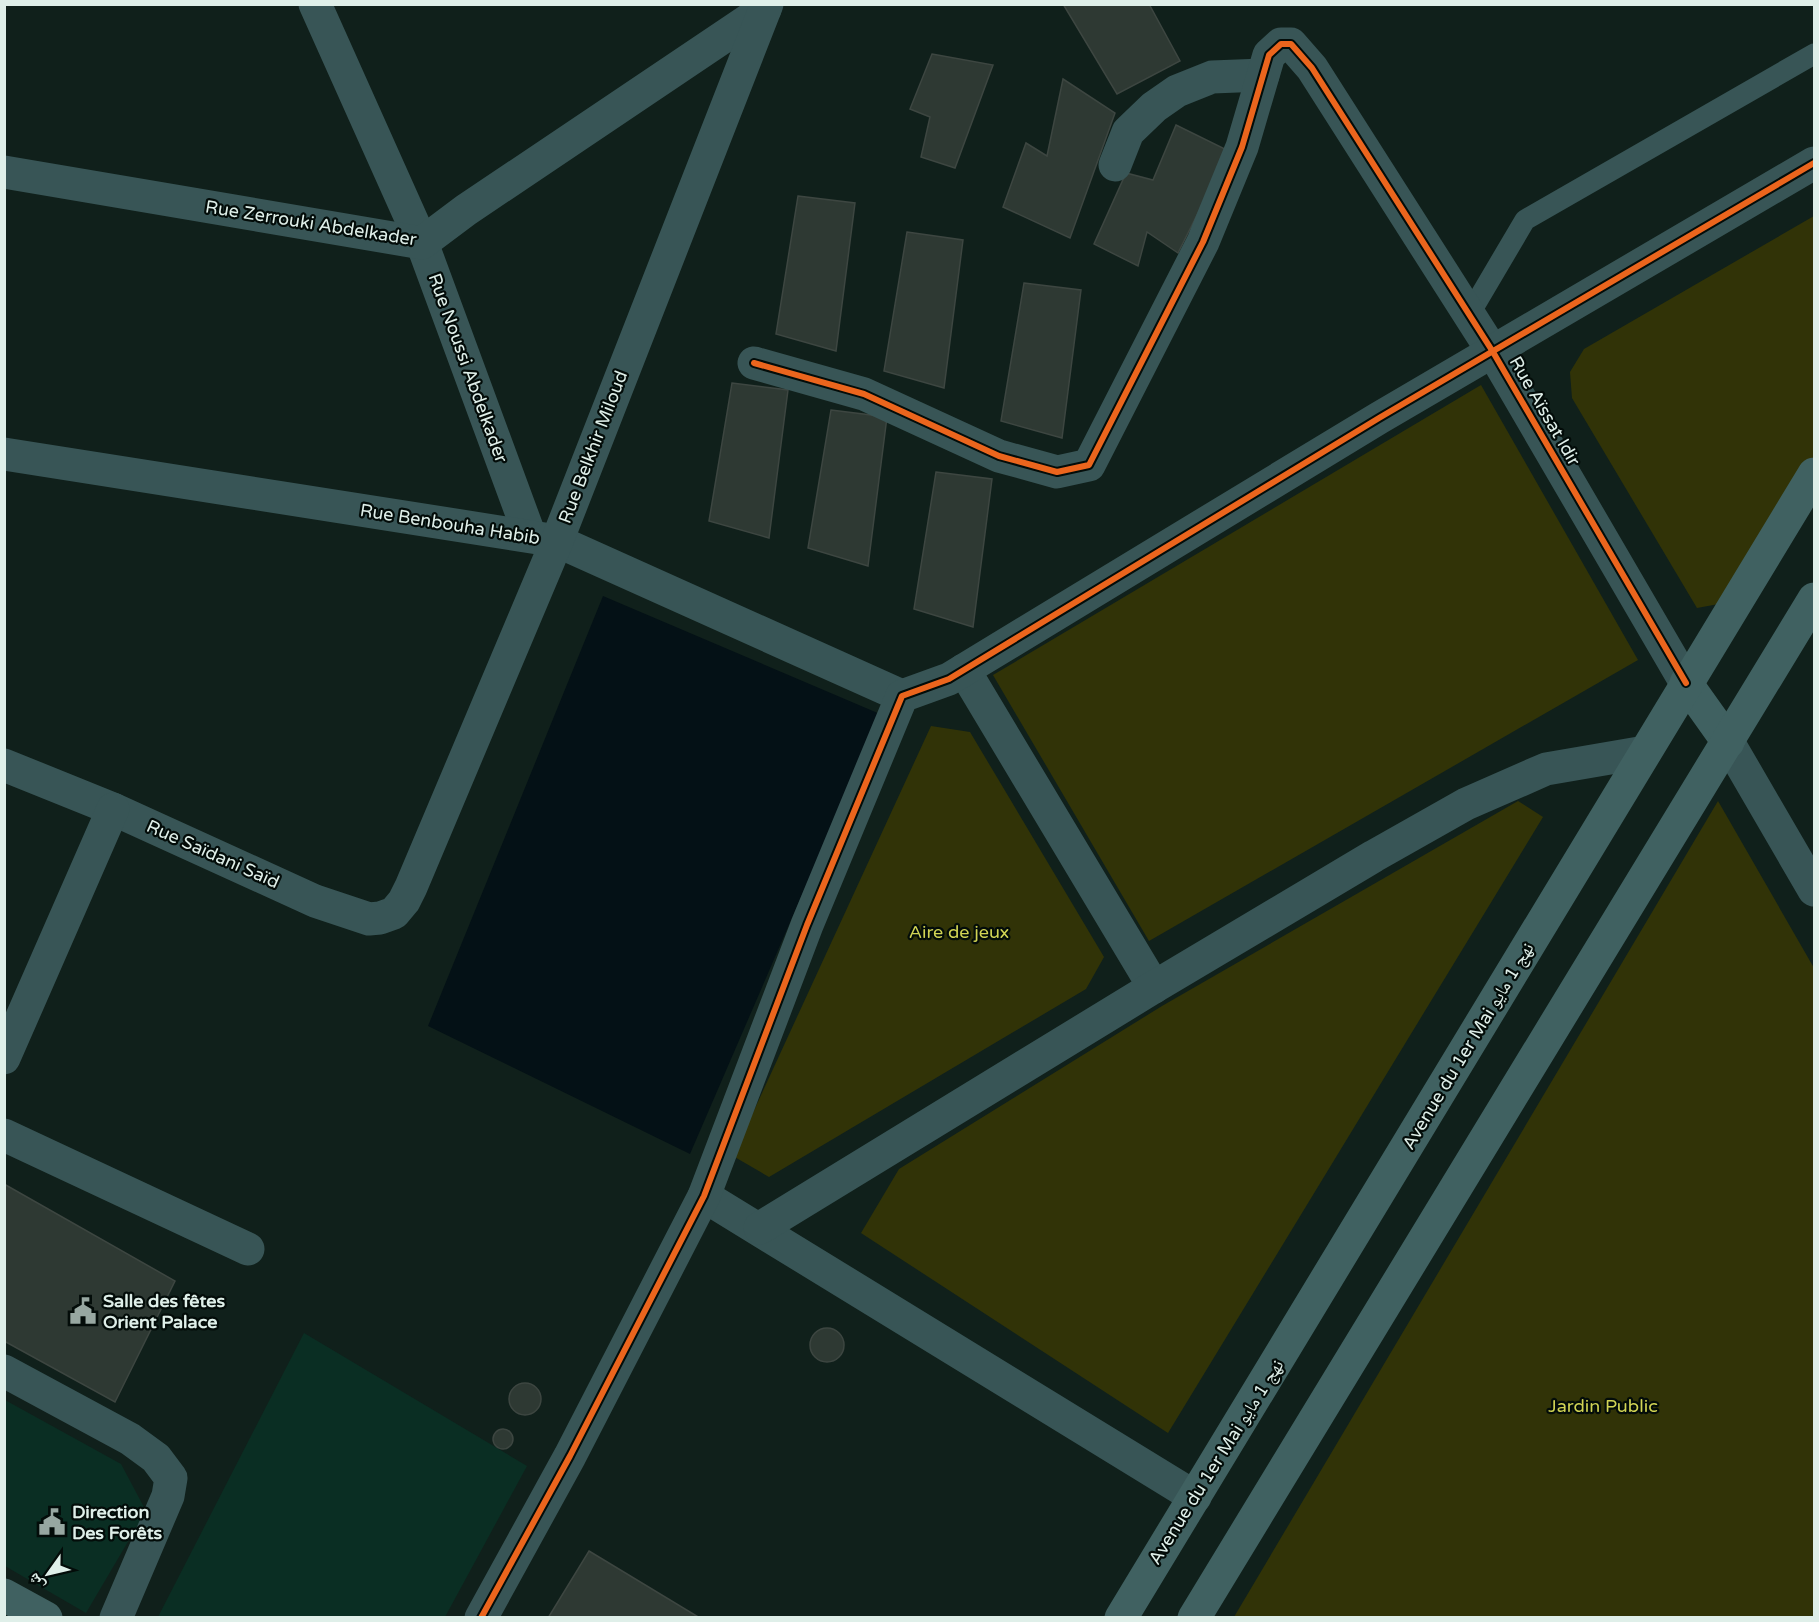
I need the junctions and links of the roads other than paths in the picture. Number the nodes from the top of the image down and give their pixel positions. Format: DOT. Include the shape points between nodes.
graph roads {
  1 [pos="315,4"];
  2 [pos="766,7"];
  3 [pos="1815,54"];
  4 [pos="1263,75"];
  5 [pos="1815,163"];
  6 [pos="1115,165"];
  7 [pos="4,172"];
  8 [pos="422,243"];
  9 [pos="1470,315"];
  10 [pos="1493,352"];
  11 [pos="754,363"];
  12 [pos="4,454"];
  13 [pos="1815,474"];
  14 [pos="543,539"];
  15 [pos="1815,599"];
  16 [pos="964,670"];
  17 [pos="1686,683"];
  18 [pos="902,696"];
  19 [pos="1728,742"];
  20 [pos="1645,752"];
  21 [pos="4,765"];
  22 [pos="113,810"];
  23 [pos="411,887"];
  24 [pos="1815,890"];
  25 [pos="1154,987"];
  26 [pos="4,1059"];
  27 [pos="4,1135"];
  28 [pos="704,1196"];
  29 [pos="760,1228"];
  30 [pos="248,1249"];
  31 [pos="4,1371"];
  32 [pos="1195,1497"];
  33 [pos="4,1595"];
  34 [pos="46,1617"];
  35 [pos="116,1617"];
  36 [pos="481,1617"];
  37 [pos="1121,1617"];
  38 [pos="1194,1617"];
  1 -- 8 [label="street, Rue Noussi Abdelkader"];
  2 -- 8 [label="street, Rue Zerrouki Abdelkader"];
  2 -- 14 [label="street, Rue Belkhir Miloud"];
  3 -- 9 [label="lane" via="1525,220"];
  4 -- 6 [label="street" via="1212,77 1177,91 1154,106 1128,132"];
  4 -- 9 [label="street, Rue Aïssat Idir" via="1269,55 1281,44 1291,44 1312,68"];
  4 -- 11 [label="street, Rue Aïssat Idir" via="1242,147 1203,242 1089,465 1057,472 999,456 864,394"];
  5 -- 10 [label="street"];
  7 -- 8 [label="street, Rue Zerrouki Abdelkader"];
  8 -- 14 [label="street, Rue Noussi Abdelkader"];
  9 -- 10 [label="street, Rue Aïssat Idir"];
  10 -- 16 [label="street"];
  10 -- 17 [label="street, Rue Aïssat Idir"];
  12 -- 14 [label="street, Rue Benbouha Habib"];
  13 -- 17 [label="main road, Avenue du 1er Mai نهج 1 مايو"];
  14 -- 18 [label="street, Rue Benbouha Habib"];
  14 -- 23 [label="street, Rue Belkhir Miloud"];
  15 -- 19 [label="main road"];
  16 -- 18 [label="street"];
  16 -- 25 [label="street"];
  17 -- 19 [label="main road"];
  17 -- 20 [label="main road, Avenue du 1er Mai نهج 1 مايو"];
  18 -- 28 [label="street" via="807,925"];
  19 -- 24 [label="street"];
  19 -- 38 [label="main road"];
  20 -- 25 [label="street" via="1546,769 1466,804"];
  20 -- 32 [label="main road, Avenue du 1er Mai نهج 1 مايو"];
  21 -- 22 [label="street, Rue Saïdani Saïd"];
  22 -- 23 [label="street, Rue Saïdani Saïd" via="315,901 369,919 394,913"];
  22 -- 26 [label="street"];
  25 -- 29 [label="street"];
  27 -- 30 [label="street"];
  28 -- 29 [label="street"];
  28 -- 36 [label="street" via="570,1456"];
  29 -- 32 [label="street"];
  31 -- 35 [label="street" via="130,1439 156,1458 171,1478 168,1496"];
  32 -- 37 [label="main road, Avenue du 1er Mai نهج 1 مايو"];
  33 -- 34 [label="main road"];
}
